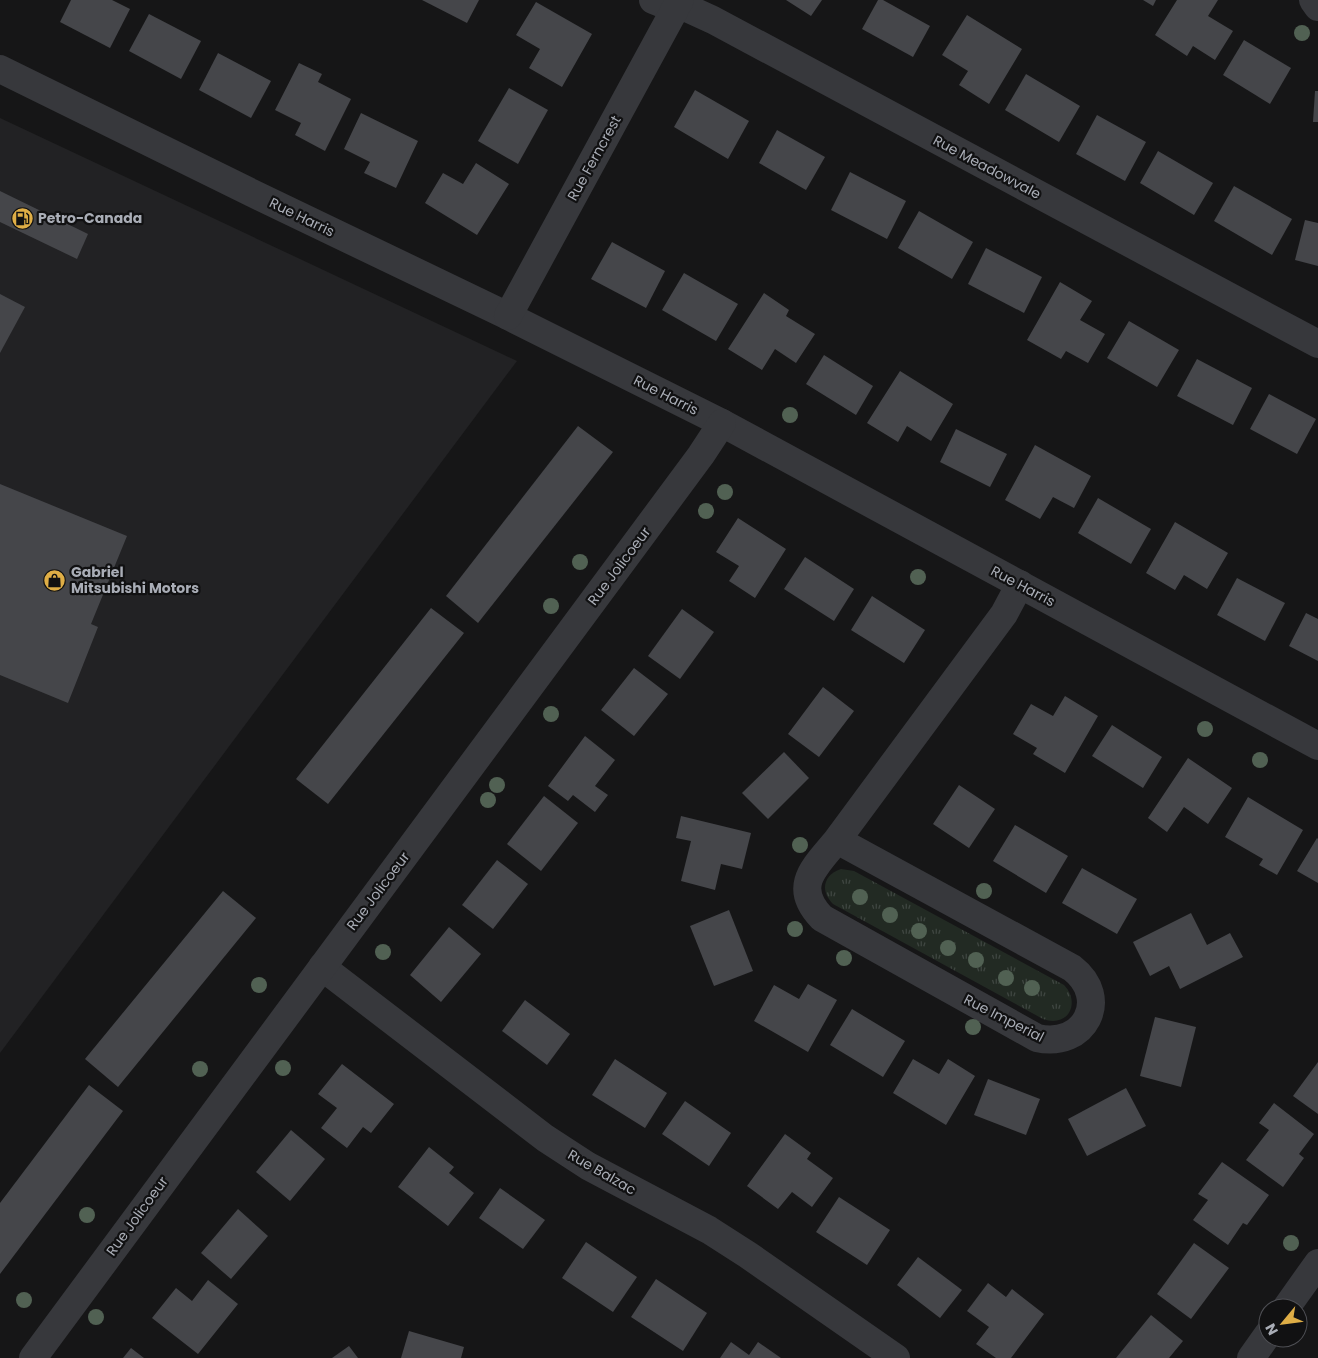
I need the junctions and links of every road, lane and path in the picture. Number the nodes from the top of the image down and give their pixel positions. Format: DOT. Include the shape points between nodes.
graph roads {
  1 [pos="1313,0"];
  2 [pos="670,2"];
  3 [pos="1318,7"];
  4 [pos="0,69"];
  5 [pos="508,316"];
  6 [pos="1318,344"];
  7 [pos="722,423"];
  8 [pos="1020,584"];
  9 [pos="1318,746"];
  10 [pos="837,840"];
  11 [pos="322,967"];
  12 [pos="1318,1262"];
  13 [pos="1293,1298"];
  14 [pos="33,1358"];
  15 [pos="896,1358"];
  1 -- 3 [label="street"];
  2 -- 5 [label="street, Rue Ferncrest"];
  2 -- 6 [label="street, Rue Meadowvale" via="713,20"];
  4 -- 5 [label="street, Rue Harris"];
  5 -- 7 [label="street, Rue Harris"];
  7 -- 8 [label="street, Rue Harris"];
  7 -- 11 [label="street, Rue Jolicoeur"];
  8 -- 9 [label="street, Rue Harris"];
  8 -- 10 [label="street, Rue Imperial" via="1004,614"];
  10 -- 10 [label="street, Rue Imperial" via="810,872 806,885 807,898 822,918 1037,1038 1060,1039 1079,1030 1087,1020 1090,1009 1088,985 1072,968"];
  11 -- 14 [label="street, Rue Jolicoeur"];
  11 -- 15 [label="street, Rue Balzac" via="545,1138 588,1166 709,1230"];
  12 -- 13 [label="street"];
}
